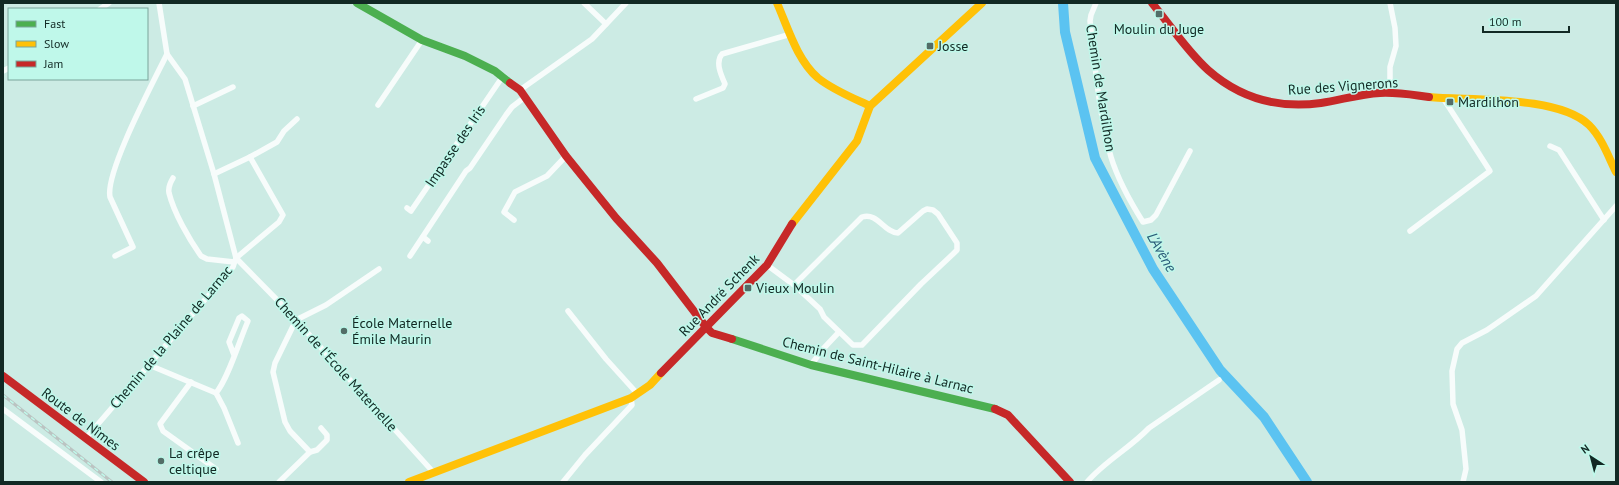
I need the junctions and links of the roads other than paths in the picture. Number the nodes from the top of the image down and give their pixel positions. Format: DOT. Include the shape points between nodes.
graph roads {
  1 [pos="159,3"];
  2 [pos="357,3"];
  3 [pos="584,3"];
  4 [pos="626,3"];
  5 [pos="777,3"];
  6 [pos="982,3"];
  7 [pos="1096,3"];
  8 [pos="1152,3"];
  9 [pos="1390,3"];
  10 [pos="606,24"];
  11 [pos="791,34"];
  12 [pos="422,40"];
  13 [pos="167,54"];
  14 [pos="503,76"];
  15 [pos="233,87"];
  16 [pos="522,93"];
  17 [pos="1390,93"];
  18 [pos="1443,98"];
  19 [pos="696,99"];
  20 [pos="378,105"];
  21 [pos="193,106"];
  22 [pos="870,106"];
  23 [pos="297,119"];
  24 [pos="1550,146"];
  25 [pos="1190,151"];
  26 [pos="566,156"];
  27 [pos="250,157"];
  28 [pos="1616,172"];
  29 [pos="214,174"];
  30 [pos="173,178"];
  31 [pos="1616,206"];
  32 [pos="406,208"];
  33 [pos="514,220"];
  34 [pos="1604,220"];
  35 [pos="1410,230"];
  36 [pos="115,256"];
  37 [pos="410,256"];
  38 [pos="235,260"];
  39 [pos="767,265"];
  40 [pos="379,269"];
  41 [pos="794,285"];
  42 [pos="568,311"];
  43 [pos="296,320"];
  44 [pos="706,327"];
  45 [pos="839,332"];
  46 [pos="234,355"];
  47 [pos="149,365"];
  48 [pos="812,365"];
  49 [pos="3,376"];
  50 [pos="1219,380"];
  51 [pos="191,382"];
  52 [pos="216,393"];
  53 [pos="634,396"];
  54 [pos="3,409"];
  55 [pos="321,428"];
  56 [pos="86,438"];
  57 [pos="238,442"];
  58 [pos="310,452"];
  59 [pos="216,469"];
  60 [pos="434,473"];
  61 [pos="101,482"];
  62 [pos="144,482"];
  63 [pos="279,482"];
  64 [pos="409,482"];
  65 [pos="563,482"];
  66 [pos="1070,482"];
  67 [pos="1087,482"];
  68 [pos="1463,482"];
  1 -- 13 [label="street, Chemin de la Plaine de Larnac"];
  2 -- 12 [label="street, Chemin de Saint-Hilaire à Larnac"];
  3 -- 10 [label="street"];
  4 -- 10 [label="street"];
  5 -- 11 [label="street"];
  6 -- 22 [label="street, Rue André Schenk"];
  7 -- 25 [label="street, Chemin de Mardilhon" via="1090,21 1101,106 1111,157 1143,222 1151,220 1156,215"];
  8 -- 17 [label="street, Rue des Vignerons" via="1202,65 1218,78 1263,101 1310,104"];
  9 -- 17 [label="street" via="1396,46 1390,67"];
  10 -- 16 [label="street" via="592,39"];
  11 -- 19 [label="street" via="722,54 719,63 725,84 723,88"];
  11 -- 22 [label="street" via="801,56 814,75"];
  12 -- 14 [label="street, Chemin de Saint-Hilaire à Larnac" via="465,56"];
  12 -- 20 [label="street"];
  13 -- 21 [label="street, Chemin de la Plaine de Larnac" via="185,79"];
  13 -- 36 [label="street" via="123,146 110,183 110,196 133,246"];
  14 -- 16 [label="street, Chemin de Saint-Hilaire à Larnac"];
  14 -- 32 [label="street, Impasse des Iris" via="411,211"];
  15 -- 21 [label="street"];
  16 -- 26 [label="street, Chemin de Saint-Hilaire à Larnac"];
  16 -- 37 [label="street" via="466,171 425,239"];
  17 -- 18 [label="street, Rue des Vignerons"];
  18 -- 28 [label="street, Rue des Vignerons" via="1520,102 1569,112 1581,118 1599,137"];
  18 -- 35 [label="street" via="1490,171"];
  21 -- 29 [label="street, Chemin de la Plaine de Larnac"];
  22 -- 39 [label="street, Rue André Schenk" via="857,141 791,225"];
  23 -- 27 [label="street" via="277,142"];
  24 -- 34 [label="street" via="1559,150"];
  26 -- 33 [label="street" via="546,176 515,192 504,212"];
  26 -- 44 [label="street, Chemin de Saint-Hilaire à Larnac"];
  27 -- 29 [label="street"];
  27 -- 38 [label="street" via="283,215 279,222"];
  29 -- 38 [label="street, Chemin de la Plaine de Larnac"];
  30 -- 38 [label="street" via="169,193 181,222 201,256 207,259"];
  31 -- 34 [label="street"];
  34 -- 68 [label="street" via="1536,296 1487,330 1462,343 1457,349 1452,371 1453,404 1462,430 1466,469"];
  38 -- 43 [label="street, Chemin de l'École Maternelle"];
  38 -- 47 [label="street, Chemin de la Plaine de Larnac" via="233,267"];
  39 -- 41 [label="street"];
  39 -- 44 [label="street, Rue André Schenk"];
  40 -- 43 [label="street" via="326,305"];
  41 -- 45 [label="street" via="820,309 824,317"];
  41 -- 45 [label="street" via="862,217 873,216 892,232 898,233 923,211 933,210 938,214 957,243 957,250 862,345 853,345"];
  42 -- 53 [label="street" via="634,390"];
  43 -- 58 [label="street" via="273,369 285,422"];
  43 -- 60 [label="street, Chemin de l'École Maternelle"];
  44 -- 48 [label="street, Chemin de Saint-Hilaire à Larnac" via="712,333"];
  44 -- 53 [label="street, Rue André Schenk" via="650,385"];
  45 -- 48 [label="street"];
  46 -- 46 [label="street" via="248,320 246,317 239,318 229,342"];
  46 -- 52 [label="street" via="221,388"];
  47 -- 51 [label="street"];
  47 -- 56 [label="street, Chemin de la Plaine de Larnac"];
  48 -- 66 [label="street, Chemin de Saint-Hilaire à Larnac" via="995,408 1008,415"];
  49 -- 56 [label="street, Route de Nîmes"];
  50 -- 67 [label="street" via="1149,428 1095,472"];
  51 -- 52 [label="street"];
  51 -- 59 [label="street" via="160,427"];
  52 -- 57 [label="street"];
  53 -- 60 [label="street, Rue André Schenk"];
  53 -- 65 [label="street" via="632,405"];
  54 -- 61 [label="street"];
  55 -- 58 [label="street" via="328,438 317,450"];
  56 -- 62 [label="street, Route de Nîmes"];
  58 -- 63 [label="street"];
  60 -- 64 [label="street, Rue André Schenk"];
}
